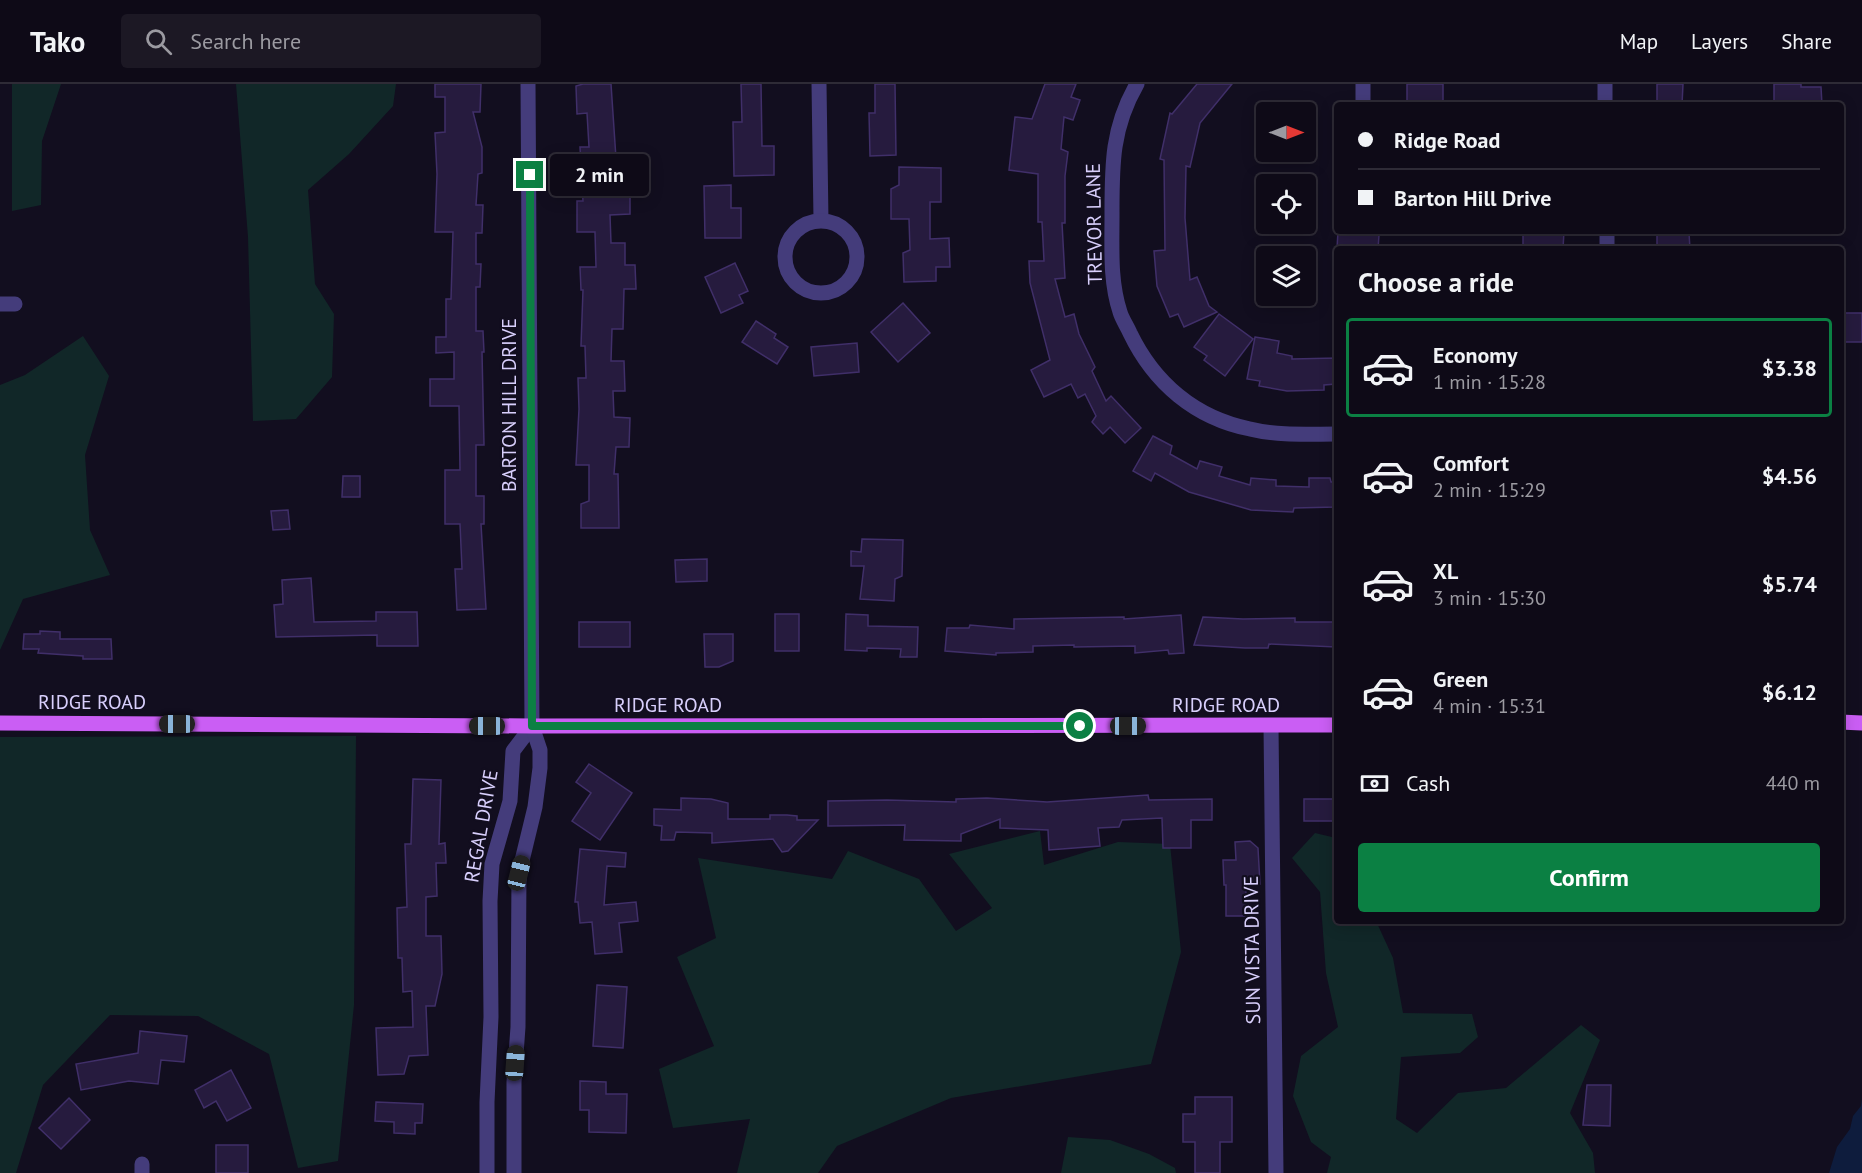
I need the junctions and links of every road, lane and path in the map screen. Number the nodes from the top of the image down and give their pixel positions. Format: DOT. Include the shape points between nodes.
graph roads {
  1 [pos="528,84"];
  2 [pos="819,84"];
  3 [pos="1137,84"];
  4 [pos="1363,84"];
  5 [pos="1605,84"];
  6 [pos="1363,102"];
  7 [pos="1605,102"];
  8 [pos="821,220"];
  9 [pos="1334,434"];
  10 [pos="1844,722"];
  11 [pos="0,723"];
  12 [pos="1862,723"];
  13 [pos="1334,725"];
  14 [pos="532,726"];
  15 [pos="1271,726"];
  16 [pos="518,959"];
  17 [pos="490,960"];
  18 [pos="487,1173"];
  19 [pos="514,1173"];
  20 [pos="1276,1173"];
  1 -- 14 [label="street, BARTON HILL DRIVE"];
  2 -- 8 [label="street"];
  3 -- 9 [label="street, TREVOR LANE" via="1114,145 1112,253 1120,314 1140,355 1181,399 1220,421 1280,434"];
  4 -- 6 [label="street"];
  5 -- 7 [label="street"];
  8 -- 8 [label="street" via="842,227 850,235 857,257 855,268 842,287 821,294 797,285 784,263 784,250 797,228"];
  10 -- 12 [label="main road"];
  11 -- 14 [label="main road, RIDGE ROAD"];
  13 -- 15 [label="main road, RIDGE ROAD"];
  14 -- 15 [label="main road, RIDGE ROAD"];
  14 -- 16 [label="street" via="540,750 540,768 519,873"];
  14 -- 17 [label="street, REGAL DRIVE" via="513,752 510,801 492,864"];
  15 -- 20 [label="street, SUN VISTA DRIVE"];
  16 -- 17 [label="street"];
  16 -- 19 [label="street"];
  17 -- 18 [label="street, REGAL DRIVE"];
}
